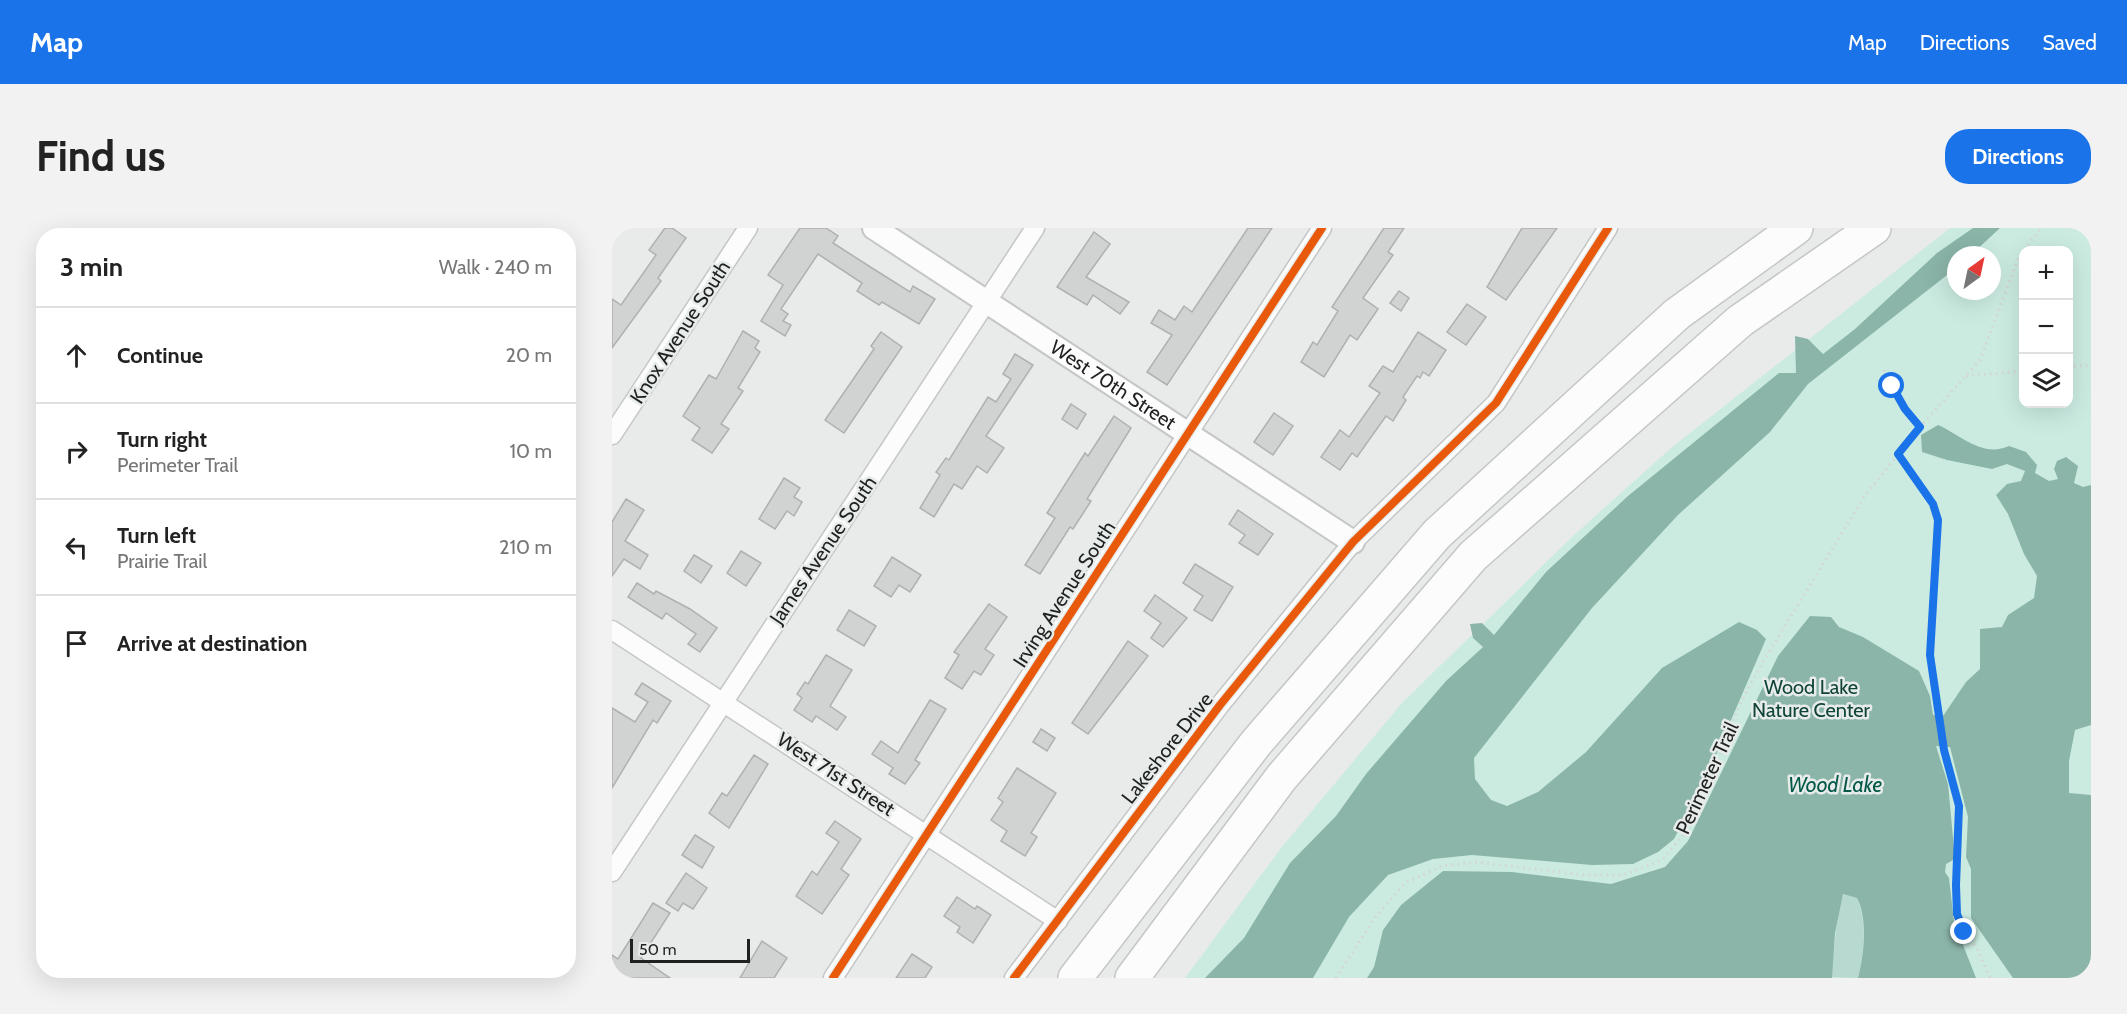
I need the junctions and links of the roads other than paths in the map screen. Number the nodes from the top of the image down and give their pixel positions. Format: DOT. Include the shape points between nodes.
graph roads {
  1 [pos="748,228"];
  2 [pos="874,228"];
  3 [pos="1035,228"];
  4 [pos="1322,228"];
  5 [pos="1608,228"];
  6 [pos="1796,228"];
  7 [pos="1874,228"];
  8 [pos="987,302"];
  9 [pos="612,435"];
  10 [pos="1189,435"];
  11 [pos="1353,542"];
  12 [pos="612,630"];
  13 [pos="724,701"];
  14 [pos="926,834"];
  15 [pos="612,872"];
  16 [pos="1058,921"];
  17 [pos="833,978"];
  18 [pos="1014,978"];
  19 [pos="1075,978"];
  20 [pos="1132,978"];
  1 -- 9 [label="street, Knox Avenue South"];
  2 -- 8 [label="street, West 70th Street"];
  3 -- 8 [label="street, James Avenue South"];
  4 -- 10 [label="street, Irving Avenue South"];
  5 -- 11 [label="street, Lakeshore Drive" via="1496,403"];
  6 -- 19 [label="highway" via="1677,314 1437,534 1256,743"];
  7 -- 20 [label="highway" via="1740,321 1473,556 1281,778"];
  8 -- 10 [label="street, West 70th Street"];
  8 -- 13 [label="street, James Avenue South"];
  10 -- 11 [label="street, West 70th Street"];
  10 -- 14 [label="street, Irving Avenue South"];
  11 -- 16 [label="street, Lakeshore Drive" via="1220,705"];
  12 -- 13 [label="street, West 71st Street"];
  13 -- 14 [label="street, West 71st Street"];
  13 -- 15 [label="street, James Avenue South"];
  14 -- 16 [label="street, West 71st Street"];
  14 -- 17 [label="street, Irving Avenue South"];
  16 -- 18 [label="street, Lakeshore Drive"];
}
